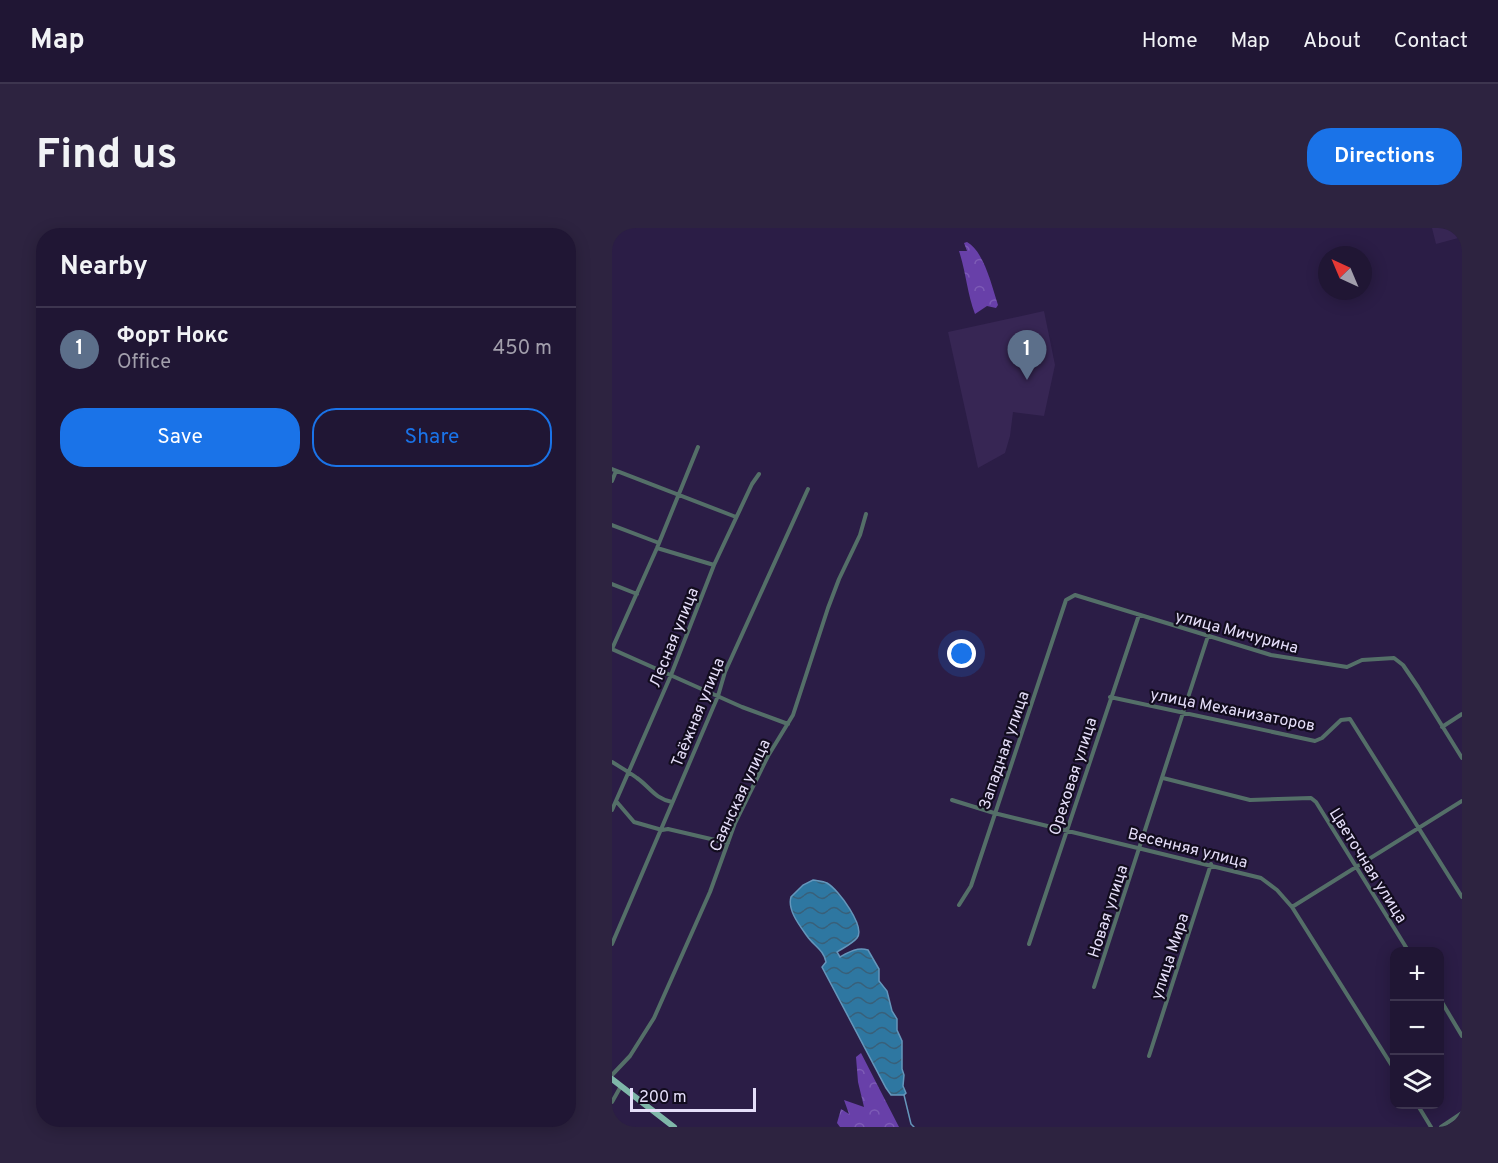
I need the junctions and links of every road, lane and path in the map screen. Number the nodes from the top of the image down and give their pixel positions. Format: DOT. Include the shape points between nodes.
graph roads {
  1 [pos="698,447"];
  2 [pos="614,470"];
  3 [pos="759,474"];
  4 [pos="612,480"];
  5 [pos="808,489"];
  6 [pos="680,495"];
  7 [pos="866,514"];
  8 [pos="736,516"];
  9 [pos="612,525"];
  10 [pos="659,543"];
  11 [pos="657,548"];
  12 [pos="714,565"];
  13 [pos="612,584"];
  14 [pos="637,594"];
  15 [pos="1066,600"];
  16 [pos="1139,615"];
  17 [pos="1208,636"];
  18 [pos="612,649"];
  19 [pos="671,675"];
  20 [pos="718,696"];
  21 [pos="1110,697"];
  22 [pos="1184,712"];
  23 [pos="1462,714"];
  24 [pos="788,724"];
  25 [pos="1442,726"];
  26 [pos="1462,758"];
  27 [pos="612,762"];
  28 [pos="629,774"];
  29 [pos="1163,778"];
  30 [pos="952,800"];
  31 [pos="616,801"];
  32 [pos="1462,801"];
  33 [pos="672,802"];
  34 [pos="612,810"];
  35 [pos="994,813"];
  36 [pos="1419,828"];
  37 [pos="662,830"];
  38 [pos="1068,831"];
  39 [pos="728,843"];
  40 [pos="1141,847"];
  41 [pos="1211,864"];
  42 [pos="1356,867"];
  43 [pos="1462,897"];
  44 [pos="959,905"];
  45 [pos="1292,907"];
  46 [pos="612,944"];
  47 [pos="1029,944"];
  48 [pos="1406,947"];
  49 [pos="1094,987"];
  50 [pos="1441,1001"];
  51 [pos="1462,1036"];
  52 [pos="1149,1056"];
  53 [pos="1390,1061"];
  54 [pos="612,1077"];
  55 [pos="621,1086"];
  56 [pos="612,1102"];
  57 [pos="1420,1109"];
  58 [pos="1462,1113"];
  59 [pos="674,1127"];
  60 [pos="1431,1127"];
  61 [pos="1441,1127"];
  1 -- 6 [label="street"];
  2 -- 4 [label="street"];
  2 -- 6 [label="street"];
  3 -- 8 [label="street, Лесная улица"];
  5 -- 20 [label="street, Таёжная улица" via="725,672"];
  6 -- 8 [label="street"];
  6 -- 10 [label="street"];
  7 -- 24 [label="street, Саянская улица"];
  8 -- 12 [label="street, Лесная улица"];
  9 -- 10 [label="street"];
  10 -- 11 [label="street"];
  11 -- 12 [label="street"];
  11 -- 14 [label="street"];
  12 -- 19 [label="street, Лесная улица"];
  13 -- 14 [label="street"];
  14 -- 18 [label="street"];
  15 -- 16 [label="street, улица Мичурина" via="1075,595"];
  15 -- 35 [label="street, Западная улица"];
  16 -- 17 [label="street, улица Мичурина"];
  16 -- 21 [label="street, Ореховая улица"];
  17 -- 22 [label="street, Новая улица"];
  17 -- 25 [label="street, улица Мичурина" via="1271,655 1334,666 1394,658 1403,665"];
  18 -- 19 [label="street"];
  19 -- 20 [label="street"];
  19 -- 28 [label="street, Лесная улица"];
  20 -- 24 [label="street"];
  20 -- 33 [label="street, Таёжная улица"];
  21 -- 22 [label="street, улица Механизаторов"];
  21 -- 38 [label="street, Ореховая улица"];
  22 -- 29 [label="street, Новая улица"];
  22 -- 36 [label="street, улица Механизаторов" via="1315,741 1341,720 1350,719"];
  23 -- 25 [label="street"];
  24 -- 39 [label="street, Саянская улица" via="768,756"];
  25 -- 26 [label="street"];
  27 -- 28 [label="street"];
  28 -- 31 [label="street, Лесная улица"];
  28 -- 33 [label="street" via="652,793"];
  29 -- 40 [label="street, Новая улица"];
  29 -- 42 [label="street, Цветочная улица" via="1250,800 1311,798"];
  30 -- 35 [label="street, Весенняя улица"];
  31 -- 34 [label="street, Лесная улица"];
  31 -- 37 [label="street" via="634,822"];
  32 -- 36 [label="street"];
  33 -- 37 [label="street, Таёжная улица"];
  35 -- 38 [label="street, Весенняя улица"];
  35 -- 44 [label="street, Западная улица" via="971,886"];
  36 -- 42 [label="street"];
  36 -- 43 [label="street, улица Механизаторов"];
  37 -- 39 [label="street" via="668,828"];
  37 -- 46 [label="street, Таёжная улица"];
  38 -- 40 [label="street, Весенняя улица"];
  38 -- 47 [label="street, Ореховая улица"];
  39 -- 54 [label="street, Саянская улица" via="654,1018"];
  40 -- 41 [label="street, Весенняя улица"];
  40 -- 49 [label="street, Новая улица"];
  41 -- 45 [label="street, Весенняя улица" via="1261,878"];
  41 -- 52 [label="street, улица Мира"];
  42 -- 45 [label="street"];
  42 -- 48 [label="street, Цветочная улица"];
  45 -- 53 [label="street, Весенняя улица"];
  50 -- 51 [label="street"];
  54 -- 55 [label="main road"];
  55 -- 56 [label="street"];
  55 -- 59 [label="main road"];
  57 -- 60 [label="street"];
  58 -- 61 [label="street"];
}
